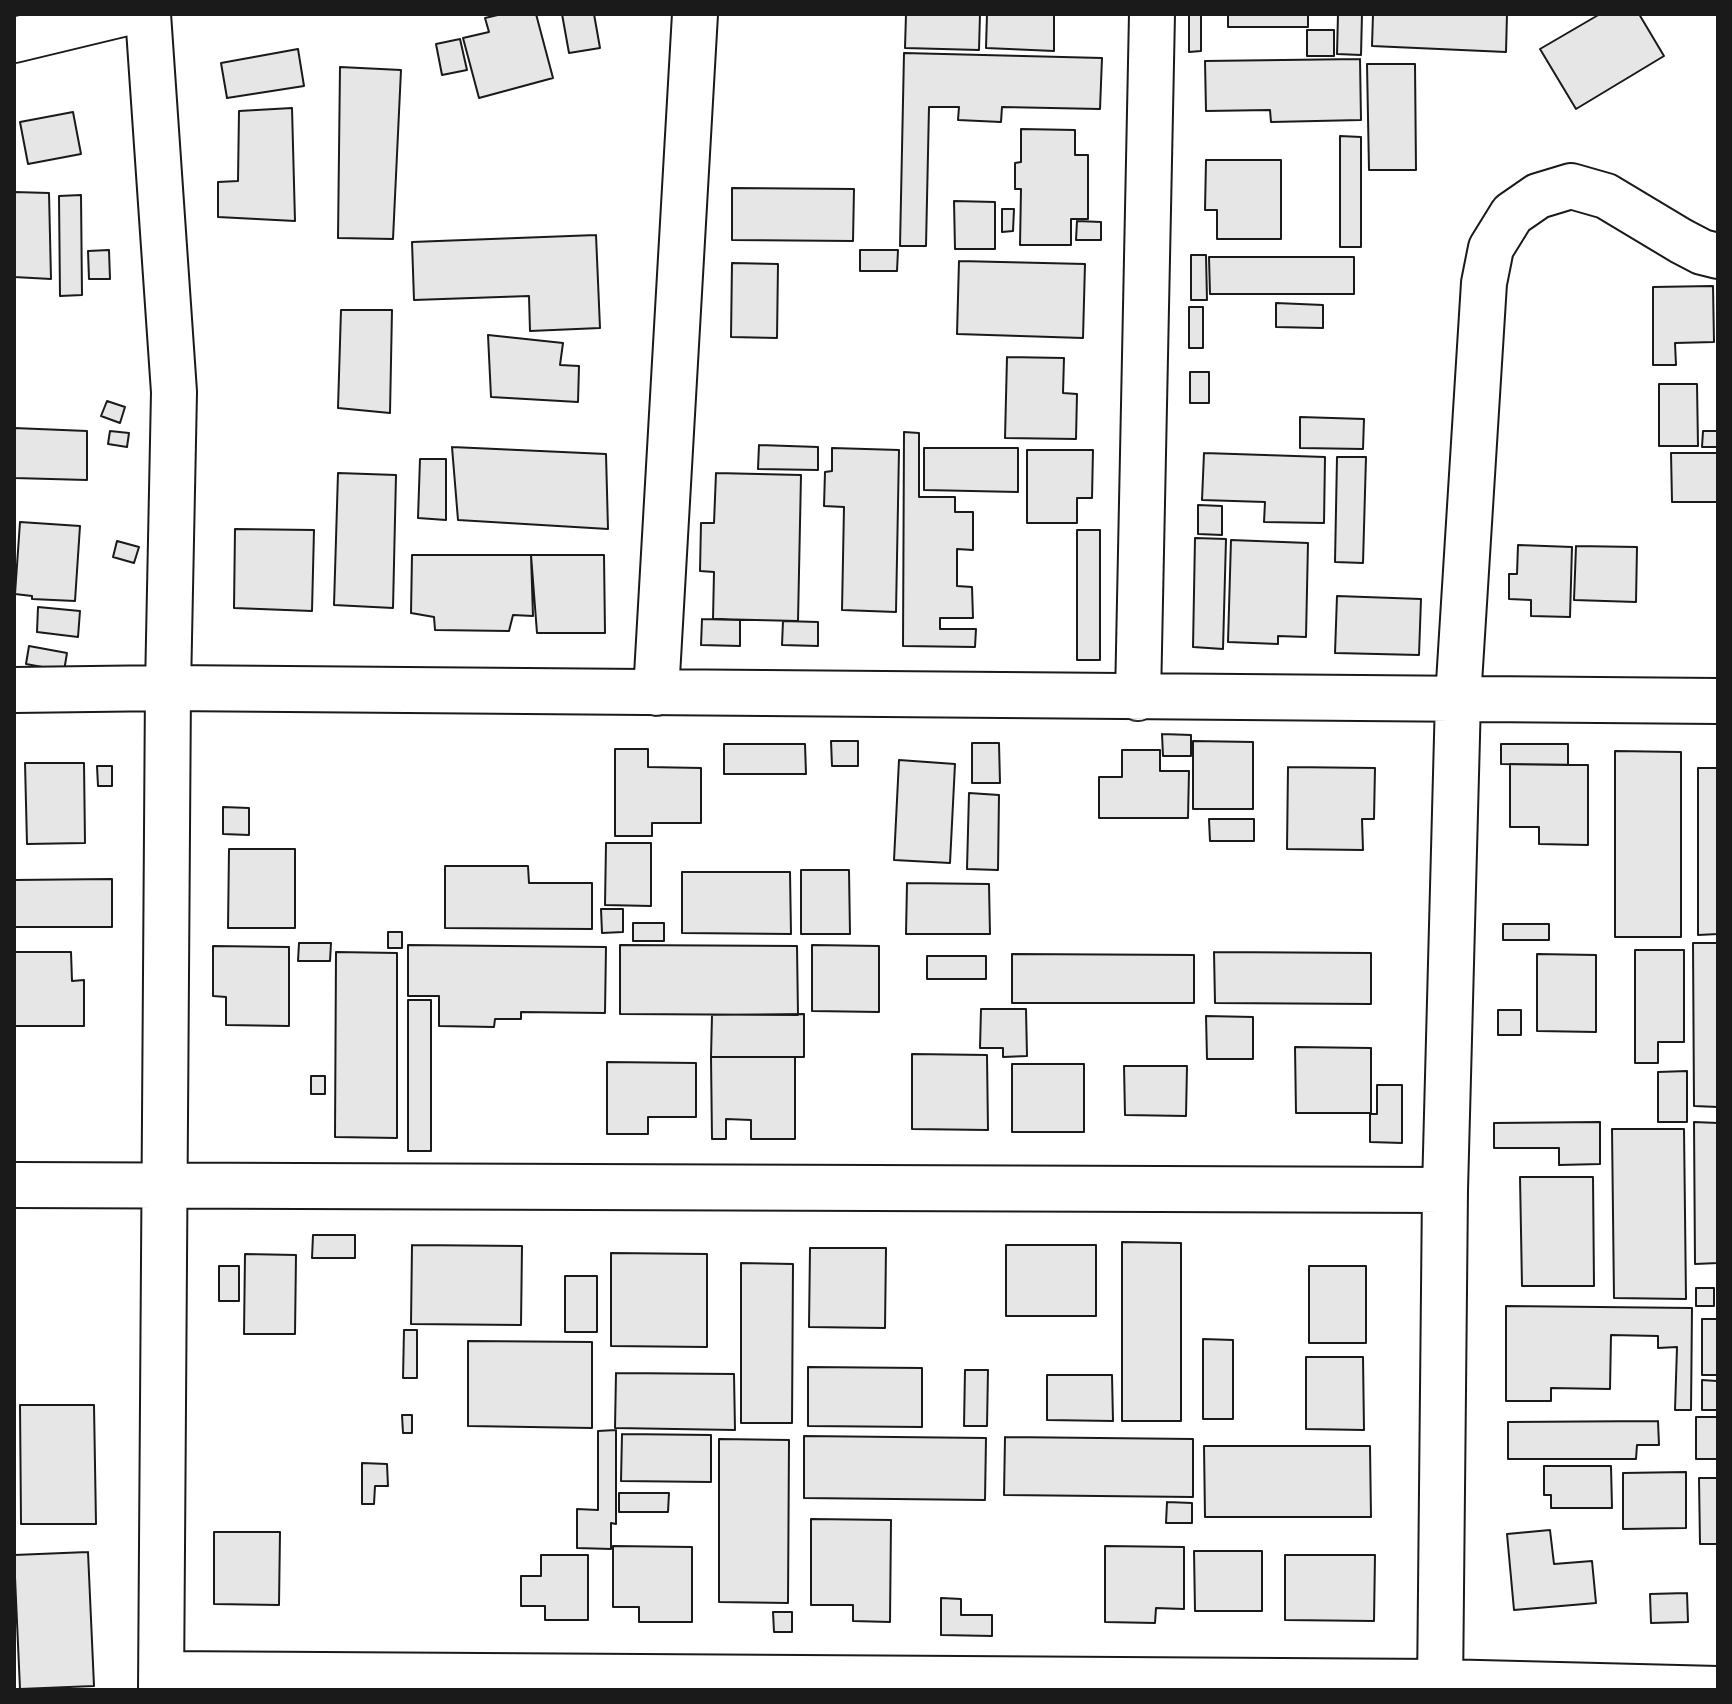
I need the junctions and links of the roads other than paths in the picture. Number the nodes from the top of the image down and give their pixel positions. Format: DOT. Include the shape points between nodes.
graph roads {
  1 [pos="122,14"];
  2 [pos="148,14"];
  3 [pos="695,14"];
  4 [pos="1152,14"];
  5 [pos="14,40"];
  6 [pos="1718,256"];
  7 [pos="168,688"];
  8 [pos="14,690"];
  9 [pos="656,693"];
  10 [pos="1138,698"];
  11 [pos="1458,699"];
  12 [pos="1718,701"];
  13 [pos="14,1185"];
  14 [pos="167,1185"];
  15 [pos="1445,1190"];
  16 [pos="162,1682"];
  17 [pos="1440,1686"];
  18 [pos="1718,1689"];
  1 -- 5 [label="street"];
  2 -- 7 [label="street" via="174,392"];
  3 -- 9 [label="street"];
  4 -- 10 [label="street"];
  6 -- 11 [label="street" via="1681,241 1606,196 1571,186 1538,196 1512,214 1491,248 1484,283"];
  7 -- 8 [label="street"];
  7 -- 9 [label="street"];
  7 -- 14 [label="street"];
  9 -- 10 [label="street"];
  10 -- 11 [label="street"];
  11 -- 12 [label="street"];
  11 -- 15 [label="street"];
  13 -- 14 [label="street"];
  14 -- 15 [label="street"];
  14 -- 16 [label="street"];
  15 -- 17 [label="street"];
  16 -- 17 [label="street"];
  17 -- 18 [label="street"];
}
